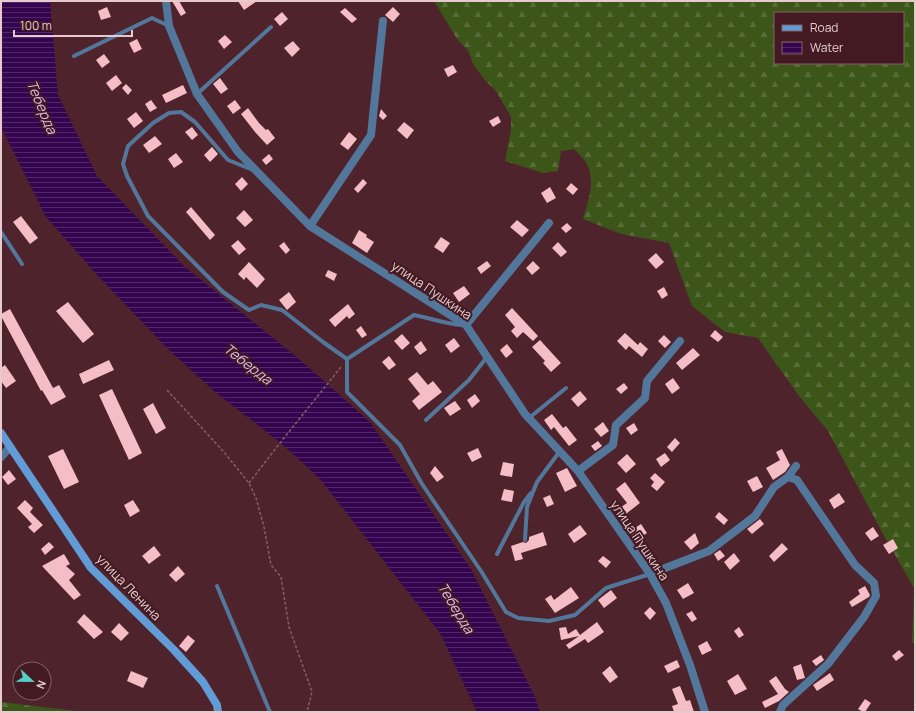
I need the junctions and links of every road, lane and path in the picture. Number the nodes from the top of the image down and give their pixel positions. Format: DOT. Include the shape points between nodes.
graph roads {
  1 [pos="166,1"];
  2 [pos="382,21"];
  3 [pos="169,26"];
  4 [pos="271,27"];
  5 [pos="74,56"];
  6 [pos="197,94"];
  7 [pos="257,172"];
  8 [pos="549,223"];
  9 [pos="310,226"];
  10 [pos="1,232"];
  11 [pos="22,264"];
  12 [pos="466,325"];
  13 [pos="680,341"];
  14 [pos="487,357"];
  15 [pos="347,359"];
  16 [pos="566,388"];
  17 [pos="167,390"];
  18 [pos="528,418"];
  19 [pos="426,420"];
  20 [pos="1,433"];
  21 [pos="10,447"];
  22 [pos="560,451"];
  23 [pos="1,457"];
  24 [pos="796,466"];
  25 [pos="578,471"];
  26 [pos="788,477"];
  27 [pos="249,483"];
  28 [pos="534,488"];
  29 [pos="525,540"];
  30 [pos="498,554"];
  31 [pos="650,574"];
  32 [pos="217,586"];
  33 [pos="218,712"];
  34 [pos="270,712"];
  35 [pos="307,712"];
  36 [pos="705,712"];
  37 [pos="780,712"];
  1 -- 3 [label="street, улица Пушкина"];
  2 -- 9 [label="street" via="371,135"];
  3 -- 5 [label="lane" via="152,18"];
  3 -- 6 [label="street, улица Пушкина"];
  4 -- 6 [label="lane"];
  6 -- 7 [label="street, улица Пушкина" via="238,152"];
  7 -- 9 [label="street, улица Пушкина"];
  7 -- 15 [label="lane" via="228,160 195,122 181,112 169,113 153,123 128,146 123,164 148,216 223,292 249,310 261,305 282,310"];
  8 -- 12 [label="street"];
  9 -- 12 [label="street, улица Пушкина"];
  10 -- 11 [label="lane"];
  12 -- 14 [label="street, улица Пушкина"];
  12 -- 15 [label="lane" via="450,324 414,315"];
  13 -- 25 [label="street" via="647,381 645,398 616,425 613,445"];
  14 -- 18 [label="street, улица Пушкина"];
  14 -- 19 [label="lane" via="469,380"];
  15 -- 27 [label="path"];
  15 -- 31 [label="lane" via="346,392 400,445 422,484 506,612 518,618 549,621 574,615 606,588"];
  16 -- 18 [label="lane"];
  17 -- 27 [label="path"];
  18 -- 22 [label="street, улица Пушкина"];
  20 -- 21 [label="main road, улица Ленина"];
  21 -- 23 [label="street"];
  21 -- 33 [label="main road, улица Ленина" via="91,568 203,682"];
  22 -- 25 [label="street, улица Пушкина"];
  22 -- 28 [label="lane"];
  24 -- 26 [label="street"];
  25 -- 31 [label="street, улица Пушкина"];
  26 -- 31 [label="street" via="774,487 755,516 709,551"];
  26 -- 37 [label="street" via="797,480 855,565 874,583 876,596 864,617 828,664 783,706"];
  27 -- 35 [label="path" via="264,526 271,565 281,577 289,627 312,692"];
  28 -- 29 [label="lane" via="527,507"];
  28 -- 30 [label="lane" via="524,502"];
  31 -- 36 [label="street, улица Пушкина" via="666,602"];
  32 -- 34 [label="lane"];
}
